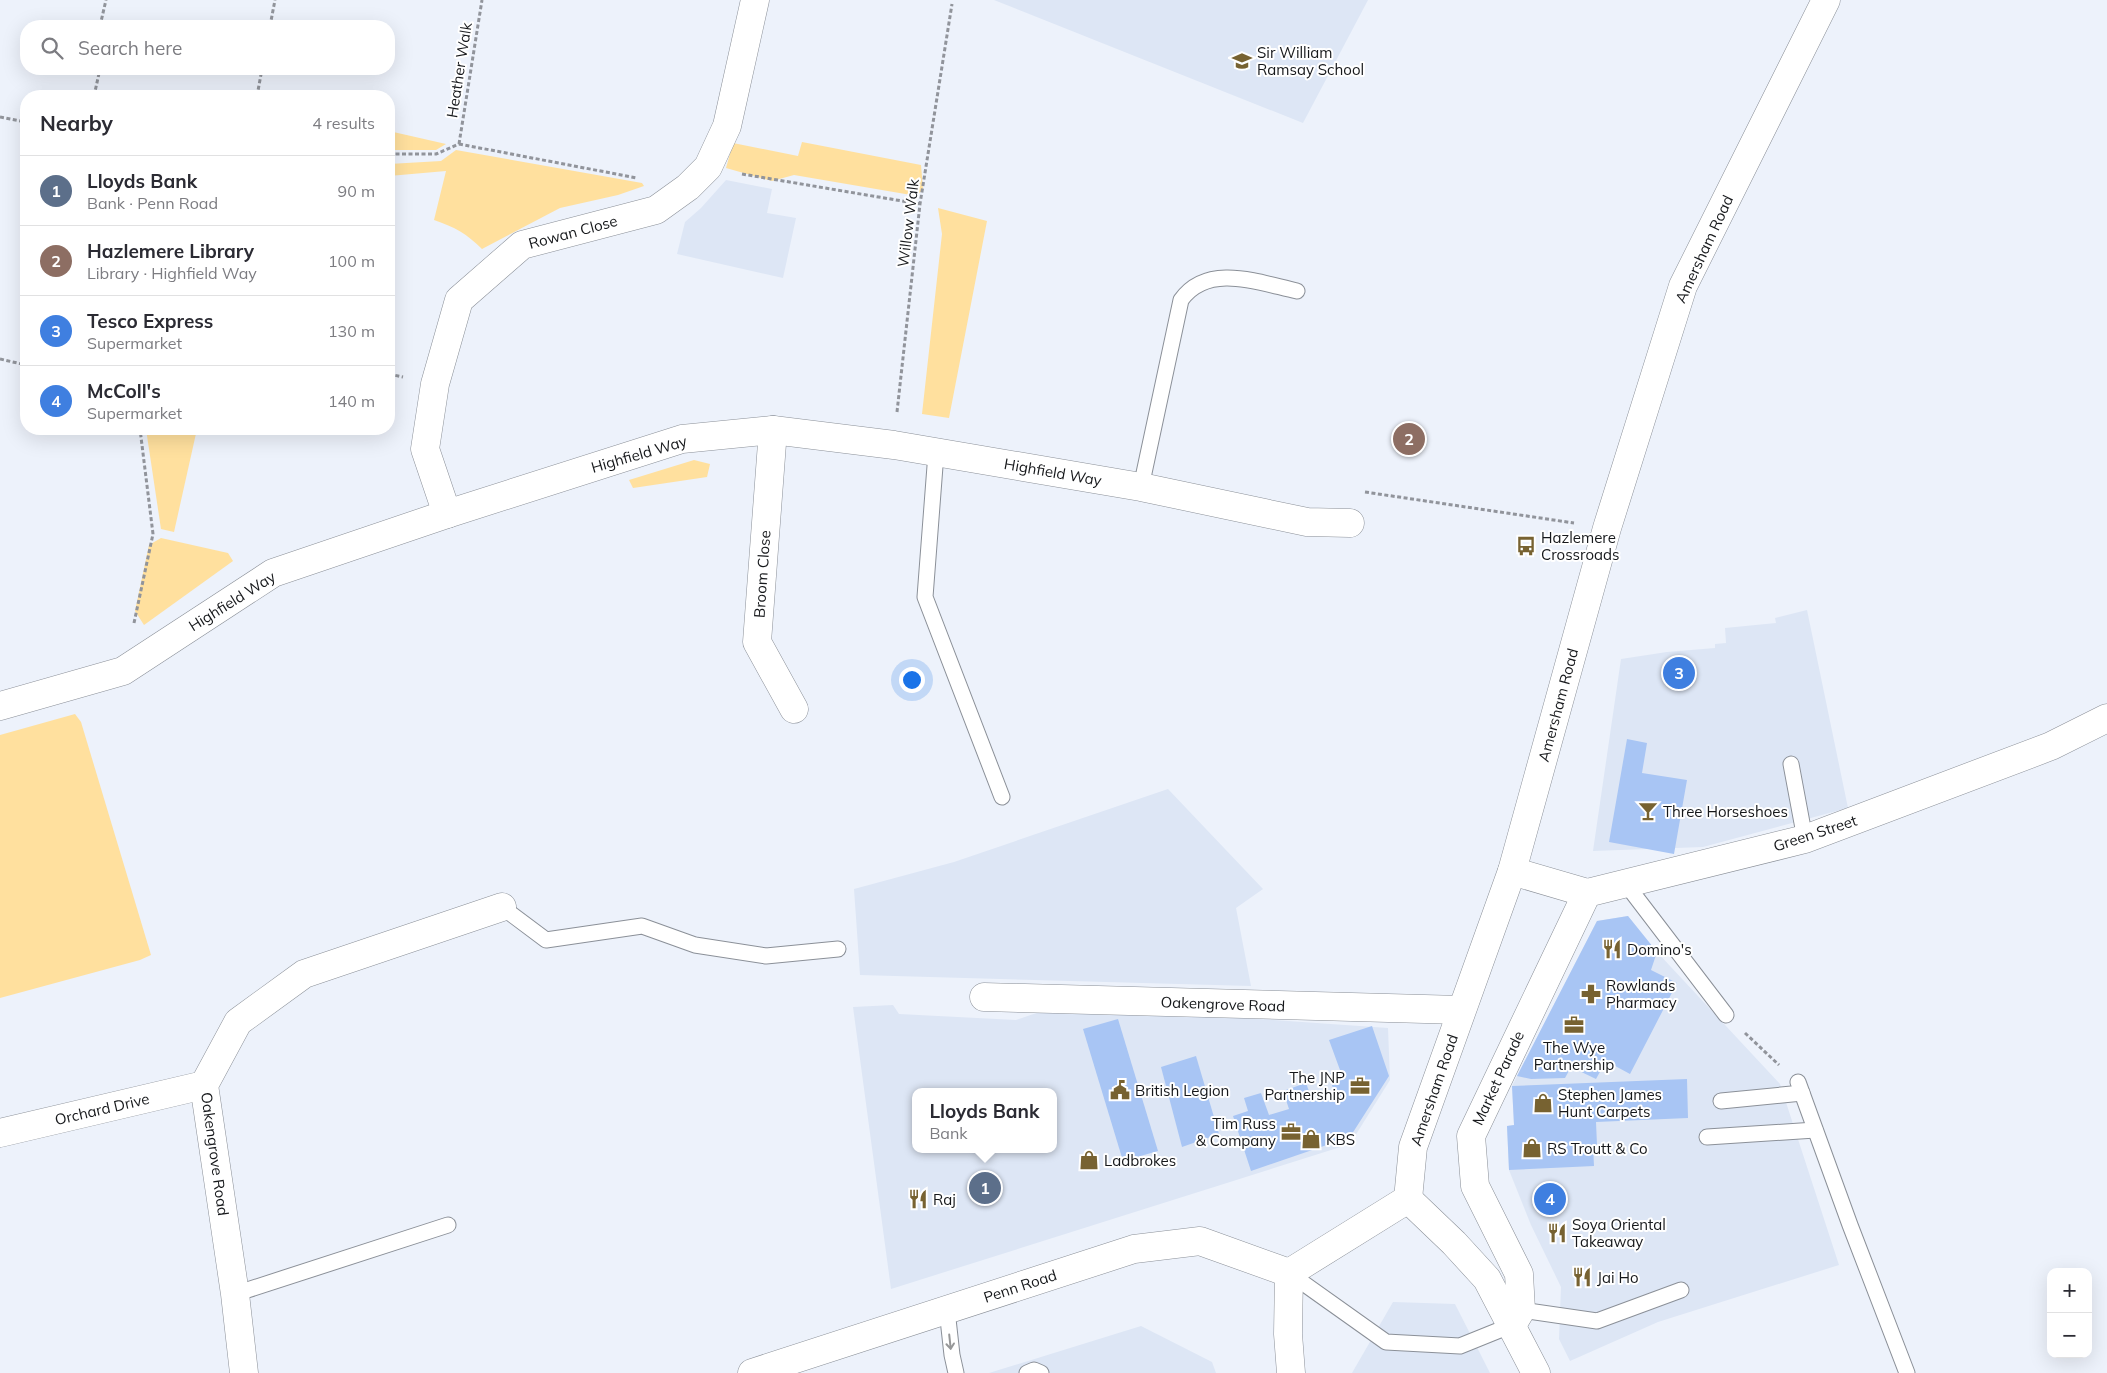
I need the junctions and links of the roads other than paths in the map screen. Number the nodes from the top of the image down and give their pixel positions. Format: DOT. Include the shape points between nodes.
graph roads {
  1 [pos="755,0"];
  2 [pos="1826,0"];
  3 [pos="1297,291"];
  4 [pos="773,430"];
  5 [pos="936,453"];
  6 [pos="1141,487"];
  7 [pos="447,514"];
  8 [pos="1350,523"];
  9 [pos="0,706"];
  10 [pos="794,708"];
  11 [pos="2107,718"];
  12 [pos="1791,764"];
  13 [pos="1002,797"];
  14 [pos="1805,839"];
  15 [pos="1512,871"];
  16 [pos="1626,884"];
  17 [pos="1587,893"];
  18 [pos="502,907"];
  19 [pos="838,949"];
  20 [pos="984,997"];
  21 [pos="1461,1010"];
  22 [pos="1726,1015"];
  23 [pos="204,1085"];
  24 [pos="1721,1101"];
  25 [pos="1815,1130"];
  26 [pos="0,1133"];
  27 [pos="1707,1137"];
  28 [pos="1408,1199"];
  29 [pos="448,1225"];
  30 [pos="1289,1273"];
  31 [pos="1681,1290"];
  32 [pos="236,1294"];
  33 [pos="947,1310"];
  34 [pos="1516,1318"];
  35 [pos="244,1373"];
  36 [pos="754,1373"];
  37 [pos="956,1373"];
  38 [pos="1027,1373"];
  39 [pos="1041,1373"];
  40 [pos="1291,1373"];
  41 [pos="1536,1373"];
  42 [pos="1907,1373"];
  1 -- 7 [label="street, Rowan Close" via="727,126 708,167 688,187 656,210 522,245 459,300 435,384 425,449"];
  2 -- 15 [label="street, Amersham Road" via="1684,286 1607,528"];
  3 -- 6 [label="lane" via="1227,277 1203,282 1184,295"];
  4 -- 5 [label="street, Highfield Way"];
  4 -- 7 [label="street, Highfield Way" via="682,438"];
  4 -- 10 [label="street, Broom Close" via="757,642"];
  5 -- 6 [label="street, Highfield Way"];
  5 -- 13 [label="lane" via="925,597"];
  6 -- 8 [label="street, Highfield Way" via="1307,522"];
  7 -- 9 [label="street, Highfield Way" via="273,573 124,671"];
  11 -- 14 [label="street, Green Street" via="2051,746"];
  12 -- 14 [label="lane"];
  14 -- 16 [label="street, Green Street"];
  15 -- 17 [label="street, Green Street"];
  15 -- 21 [label="street, Amersham Road"];
  16 -- 17 [label="street, Green Street"];
  16 -- 22 [label="lane"];
  17 -- 34 [label="street, Market Parade" via="1470,1136 1475,1186 1519,1274"];
  18 -- 19 [label="lane" via="546,940 642,926 694,944 766,956"];
  18 -- 23 [label="street, Oakengrove Road" via="304,974 238,1022"];
  20 -- 21 [label="street, Oakengrove Road"];
  21 -- 28 [label="street, Amersham Road" via="1413,1147"];
  23 -- 26 [label="street, Orchard Drive"];
  23 -- 32 [label="street, Oakengrove Road"];
  24 -- 25 [label="lane" via="1800,1088"];
  25 -- 27 [label="lane"];
  25 -- 42 [label="lane"];
  28 -- 30 [label="street"];
  28 -- 34 [label="street" via="1487,1279"];
  29 -- 32 [label="lane"];
  30 -- 33 [label="street, Penn Road" via="1200,1241 1187,1242 1134,1249"];
  30 -- 34 [label="lane" via="1386,1342 1460,1346"];
  30 -- 40 [label="street"];
  31 -- 34 [label="lane" via="1597,1322"];
  32 -- 35 [label="street, Oakengrove Road"];
  33 -- 36 [label="street, Penn Road"];
  33 -- 37 [label="lane, one-way"];
  34 -- 41 [label="street"];
  38 -- 39 [label="lane" via="1034,1370"];
}
